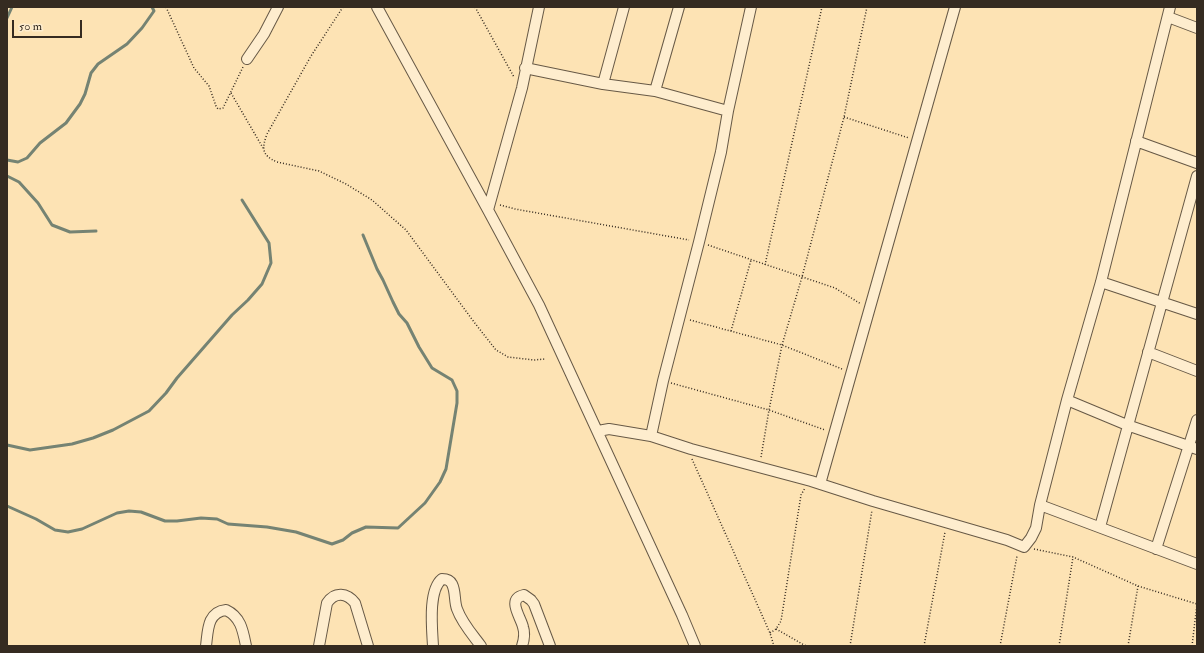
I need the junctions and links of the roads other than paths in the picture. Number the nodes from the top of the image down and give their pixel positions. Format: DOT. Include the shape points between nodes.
graph roads {
  1 [pos="278,7"];
  2 [pos="377,7"];
  3 [pos="539,7"];
  4 [pos="624,7"];
  5 [pos="679,7"];
  6 [pos="751,7"];
  7 [pos="955,7"];
  8 [pos="1170,7"];
  9 [pos="1168,17"];
  10 [pos="1197,28"];
  11 [pos="247,60"];
  12 [pos="525,68"];
  13 [pos="603,84"];
  14 [pos="654,91"];
  15 [pos="728,110"];
  16 [pos="1136,141"];
  17 [pos="1197,162"];
  18 [pos="1197,176"];
  19 [pos="489,206"];
  20 [pos="1102,282"];
  21 [pos="1162,302"];
  22 [pos="1197,314"];
  23 [pos="1148,352"];
  24 [pos="1197,371"];
  25 [pos="1067,400"];
  26 [pos="1197,420"];
  27 [pos="1127,425"];
  28 [pos="598,431"];
  29 [pos="652,436"];
  30 [pos="1192,448"];
  31 [pos="815,483"];
  32 [pos="1040,505"];
  33 [pos="1100,528"];
  34 [pos="1156,549"];
  35 [pos="1197,564"];
  36 [pos="206,646"];
  37 [pos="246,646"];
  38 [pos="319,646"];
  39 [pos="368,646"];
  40 [pos="433,646"];
  41 [pos="480,646"];
  42 [pos="522,646"];
  43 [pos="550,646"];
  44 [pos="695,646"];
  1 -- 11 [label="street"];
  2 -- 19 [label="street"];
  3 -- 12 [label="street"];
  4 -- 13 [label="street"];
  5 -- 14 [label="street"];
  6 -- 15 [label="street"];
  7 -- 31 [label="street" via="834,433"];
  8 -- 9 [label="street"];
  9 -- 10 [label="street"];
  9 -- 16 [label="street"];
  12 -- 13 [label="street"];
  12 -- 19 [label="street" via="522,88"];
  13 -- 14 [label="street"];
  14 -- 15 [label="street"];
  15 -- 29 [label="street" via="721,152 663,381"];
  16 -- 17 [label="street"];
  16 -- 20 [label="street"];
  18 -- 21 [label="street"];
  19 -- 28 [label="street"];
  20 -- 21 [label="street"];
  20 -- 25 [label="street"];
  21 -- 22 [label="street"];
  21 -- 23 [label="street"];
  23 -- 24 [label="street"];
  23 -- 27 [label="street"];
  25 -- 27 [label="street"];
  25 -- 32 [label="street"];
  26 -- 30 [label="street"];
  27 -- 30 [label="street"];
  27 -- 33 [label="street"];
  28 -- 29 [label="street" via="609,429"];
  28 -- 44 [label="street"];
  29 -- 31 [label="street"];
  30 -- 34 [label="street"];
  31 -- 32 [label="street" via="1024,546 1036,528"];
  32 -- 33 [label="street"];
  33 -- 34 [label="street"];
  34 -- 35 [label="street"];
  36 -- 37 [label="street" via="210,621 216,612 226,610 240,623"];
  38 -- 39 [label="street" via="327,603 338,594 355,603"];
  40 -- 41 [label="street" via="433,597 436,585 442,579 447,579 452,584 460,616"];
  42 -- 43 [label="street" via="523,627 515,606 519,596 524,595 534,604"];
}
